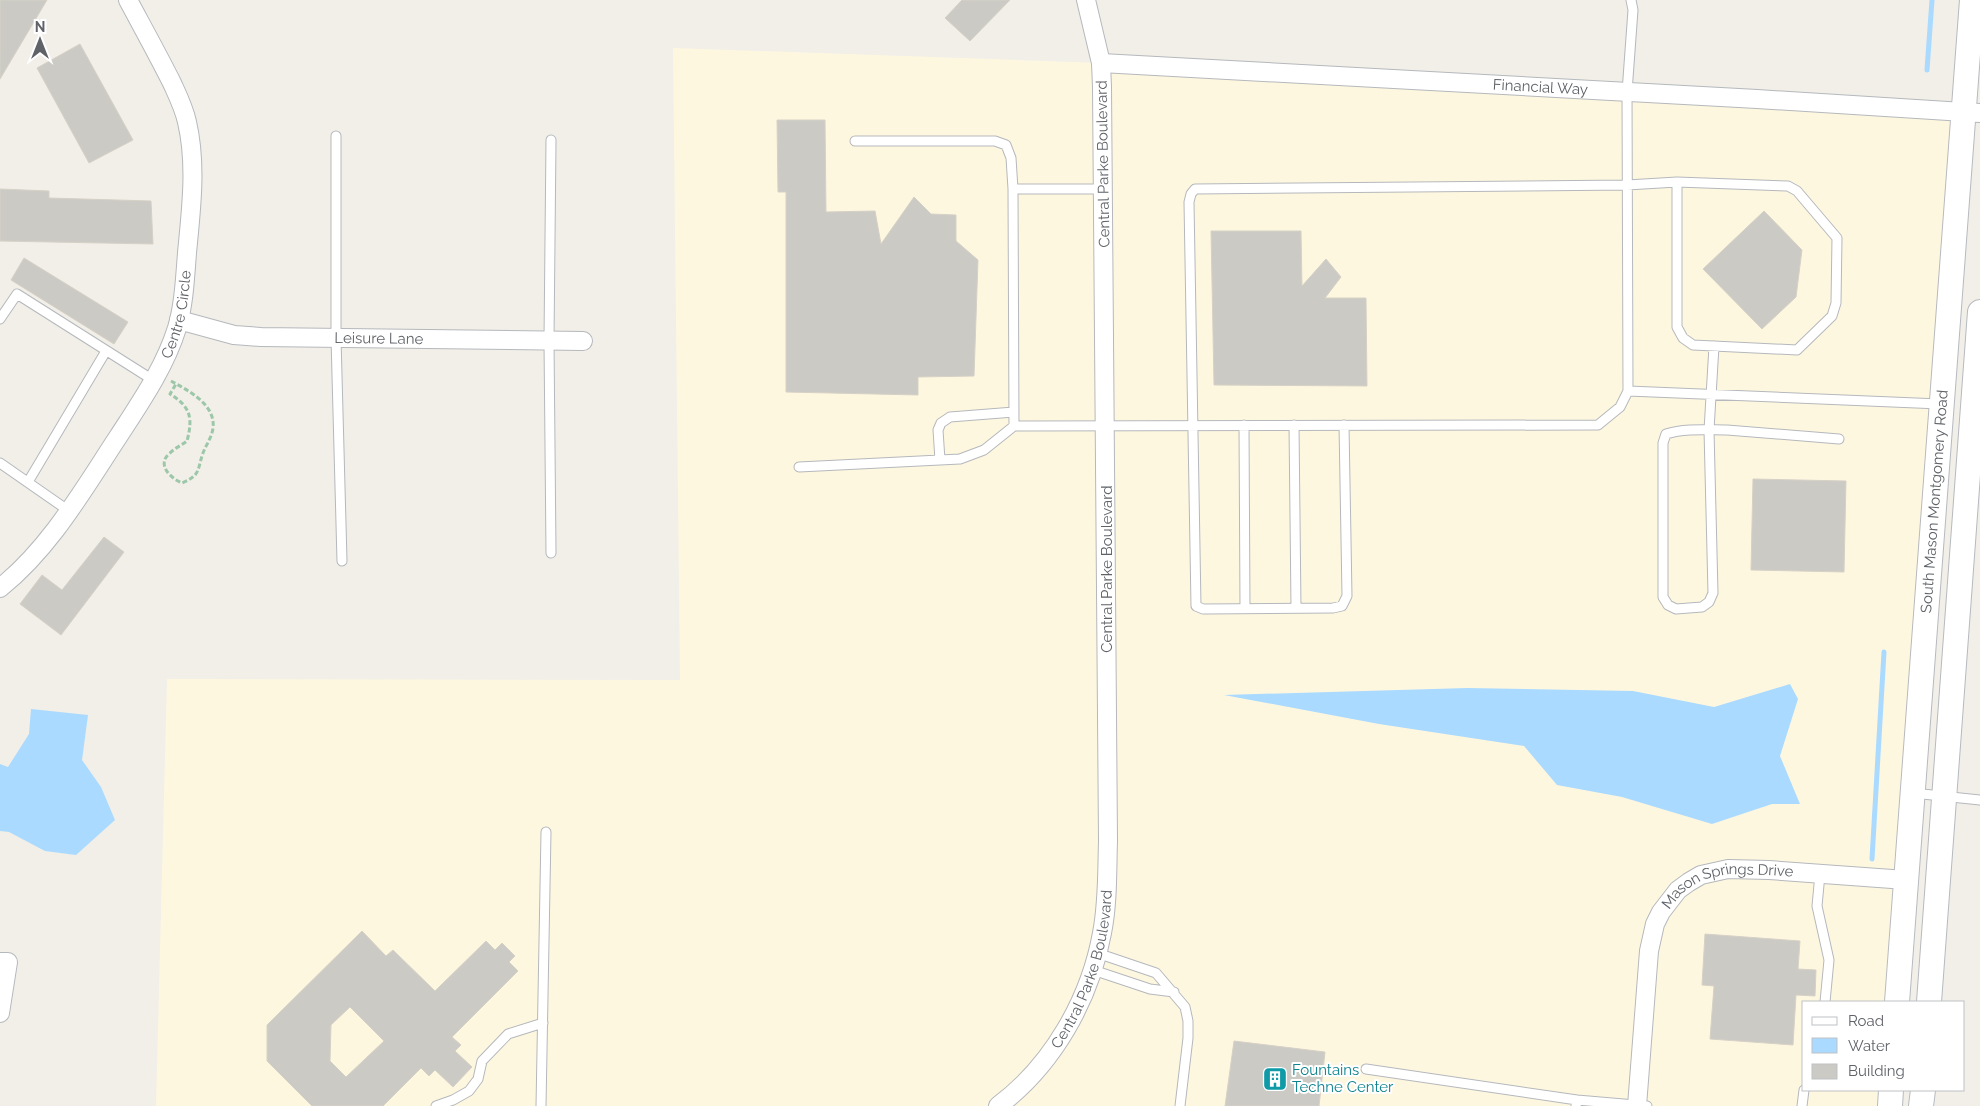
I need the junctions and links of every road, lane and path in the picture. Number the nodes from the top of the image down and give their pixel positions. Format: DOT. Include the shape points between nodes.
graph roads {
  1 [pos="128,0"];
  2 [pos="1086,0"];
  3 [pos="1631,0"];
  4 [pos="1972,0"];
  5 [pos="1101,64"];
  6 [pos="1626,92"];
  7 [pos="1972,112"];
  8 [pos="336,136"];
  9 [pos="551,140"];
  10 [pos="855,141"];
  11 [pos="1677,182"];
  12 [pos="1627,185"];
  13 [pos="1013,189"];
  14 [pos="1104,189"];
  15 [pos="1980,312"];
  16 [pos="0,319"];
  17 [pos="179,320"];
  18 [pos="336,338"];
  19 [pos="549,340"];
  20 [pos="582,341"];
  21 [pos="1714,346"];
  22 [pos="106,350"];
  23 [pos="155,376"];
  24 [pos="176,384"];
  25 [pos="1628,391"];
  26 [pos="1710,394"];
  27 [pos="1942,404"];
  28 [pos="1014,412"];
  29 [pos="1106,425"];
  30 [pos="1194,425"];
  31 [pos="1244,425"];
  32 [pos="1294,425"];
  33 [pos="1344,425"];
  34 [pos="1014,426"];
  35 [pos="1709,430"];
  36 [pos="1839,439"];
  37 [pos="940,460"];
  38 [pos="0,463"];
  39 [pos="799,467"];
  40 [pos="28,482"];
  41 [pos="69,511"];
  42 [pos="551,553"];
  43 [pos="342,561"];
  44 [pos="0,588"];
  45 [pos="1245,608"];
  46 [pos="1296,608"];
  47 [pos="1913,793"];
  48 [pos="1944,796"];
  49 [pos="1980,800"];
  50 [pos="546,832"];
  51 [pos="1820,874"];
  52 [pos="1906,880"];
  53 [pos="1097,953"];
  54 [pos="0,962"];
  55 [pos="1093,970"];
  56 [pos="1174,992"];
  57 [pos="1825,1001"];
  58 [pos="1897,1001"];
  59 [pos="1929,1001"];
  60 [pos="0,1013"];
  61 [pos="543,1023"];
  62 [pos="1366,1069"];
  63 [pos="1804,1091"];
  64 [pos="1891,1091"];
  65 [pos="1922,1091"];
  66 [pos="1577,1103"];
  67 [pos="436,1106"];
  68 [pos="541,1106"];
  69 [pos="998,1106"];
  70 [pos="1180,1106"];
  71 [pos="1641,1106"];
  72 [pos="1802,1106"];
  73 [pos="1890,1106"];
  74 [pos="1921,1106"];
  1 -- 17 [label="street, Centre Circle" via="183,108 192,146 190,225"];
  2 -- 5 [label="street, Central Parke Boulevard"];
  3 -- 6 [label="lane" via="1633,10"];
  4 -- 7 [label="main road, South Mason Montgomery Road"];
  5 -- 6 [label="street, Financial Way"];
  5 -- 14 [label="street, Central Parke Boulevard"];
  6 -- 7 [label="street, Financial Way"];
  6 -- 12 [label="lane"];
  7 -- 27 [label="main road, South Mason Montgomery Road"];
  8 -- 18 [label="lane"];
  9 -- 19 [label="lane"];
  10 -- 13 [label="lane" via="995,141 1006,145 1011,158"];
  11 -- 12 [label="lane"];
  11 -- 21 [label="lane" via="1677,327 1683,338 1693,345"];
  11 -- 21 [label="lane" via="1788,186 1837,238 1836,303 1832,316 1797,350"];
  12 -- 25 [label="lane"];
  12 -- 30 [label="lane" via="1196,189 1189,202"];
  13 -- 14 [label="lane"];
  13 -- 28 [label="lane"];
  14 -- 29 [label="street, Central Parke Boulevard"];
  15 -- 48 [label="main road, South Mason Montgomery Road"];
  16 -- 22 [label="lane" via="16,294"];
  17 -- 18 [label="street, Leisure Lane" via="234,335"];
  17 -- 23 [label="street, Centre Circle" via="168,353"];
  18 -- 19 [label="street, Leisure Lane"];
  18 -- 43 [label="lane"];
  19 -- 20 [label="street, Leisure Lane"];
  19 -- 42 [label="lane"];
  21 -- 26 [label="lane"];
  22 -- 23 [label="lane"];
  22 -- 40 [label="lane"];
  23 -- 24 [label="path"];
  23 -- 41 [label="street, Centre Circle"];
  24 -- 24 [label="path" via="198,398 209,410 214,427 202,454 199,472 182,483 166,472 165,461 187,441 190,430 186,406 170,394"];
  25 -- 26 [label="lane"];
  25 -- 33 [label="lane" via="1620,408 1598,425"];
  26 -- 27 [label="lane"];
  26 -- 35 [label="lane"];
  27 -- 47 [label="main road, South Mason Montgomery Road"];
  28 -- 34 [label="lane"];
  28 -- 37 [label="lane" via="950,417 941,423 938,430"];
  29 -- 30 [label="lane"];
  29 -- 34 [label="lane"];
  29 -- 53 [label="street, Central Parke Boulevard" via="1108,841 1105,906"];
  30 -- 31 [label="lane"];
  30 -- 45 [label="lane" via="1196,606"];
  31 -- 32 [label="lane"];
  31 -- 45 [label="lane"];
  32 -- 33 [label="lane"];
  32 -- 46 [label="lane"];
  33 -- 46 [label="lane" via="1347,596 1342,606"];
  34 -- 37 [label="lane" via="984,450 960,459"];
  35 -- 35 [label="lane" via="1713,593 1710,602 1702,606 1676,608 1668,605 1663,596 1663,443 1666,434 1676,431"];
  35 -- 36 [label="lane"];
  37 -- 39 [label="lane"];
  38 -- 40 [label="lane"];
  40 -- 41 [label="lane"];
  41 -- 44 [label="street, Centre Circle" via="47,541"];
  45 -- 46 [label="lane"];
  47 -- 48 [label="lane"];
  47 -- 52 [label="main road, South Mason Montgomery Road"];
  48 -- 49 [label="lane"];
  48 -- 59 [label="main road, South Mason Montgomery Road"];
  50 -- 61 [label="lane"];
  51 -- 52 [label="street, Mason Springs Drive"];
  51 -- 57 [label="lane" via="1817,906 1829,960"];
  51 -- 71 [label="street, Mason Springs Drive" via="1768,870 1714,872 1688,882 1668,900 1655,924 1649,951"];
  52 -- 58 [label="main road, South Mason Montgomery Road"];
  53 -- 55 [label="street, Central Parke Boulevard"];
  53 -- 56 [label="lane" via="1156,973"];
  54 -- 60 [label="street" via="8,962"];
  55 -- 56 [label="lane" via="1150,989"];
  55 -- 69 [label="street, Central Parke Boulevard" via="1072,1018 1051,1052"];
  56 -- 70 [label="lane" via="1188,1021"];
  61 -- 67 [label="lane" via="508,1034 482,1061 478,1079 469,1090"];
  61 -- 68 [label="lane"];
  62 -- 66 [label="lane"];
  63 -- 72 [label="lane"];
  64 -- 73 [label="main road"];
  65 -- 74 [label="main road"];
  66 -- 71 [label="lane"];
}
